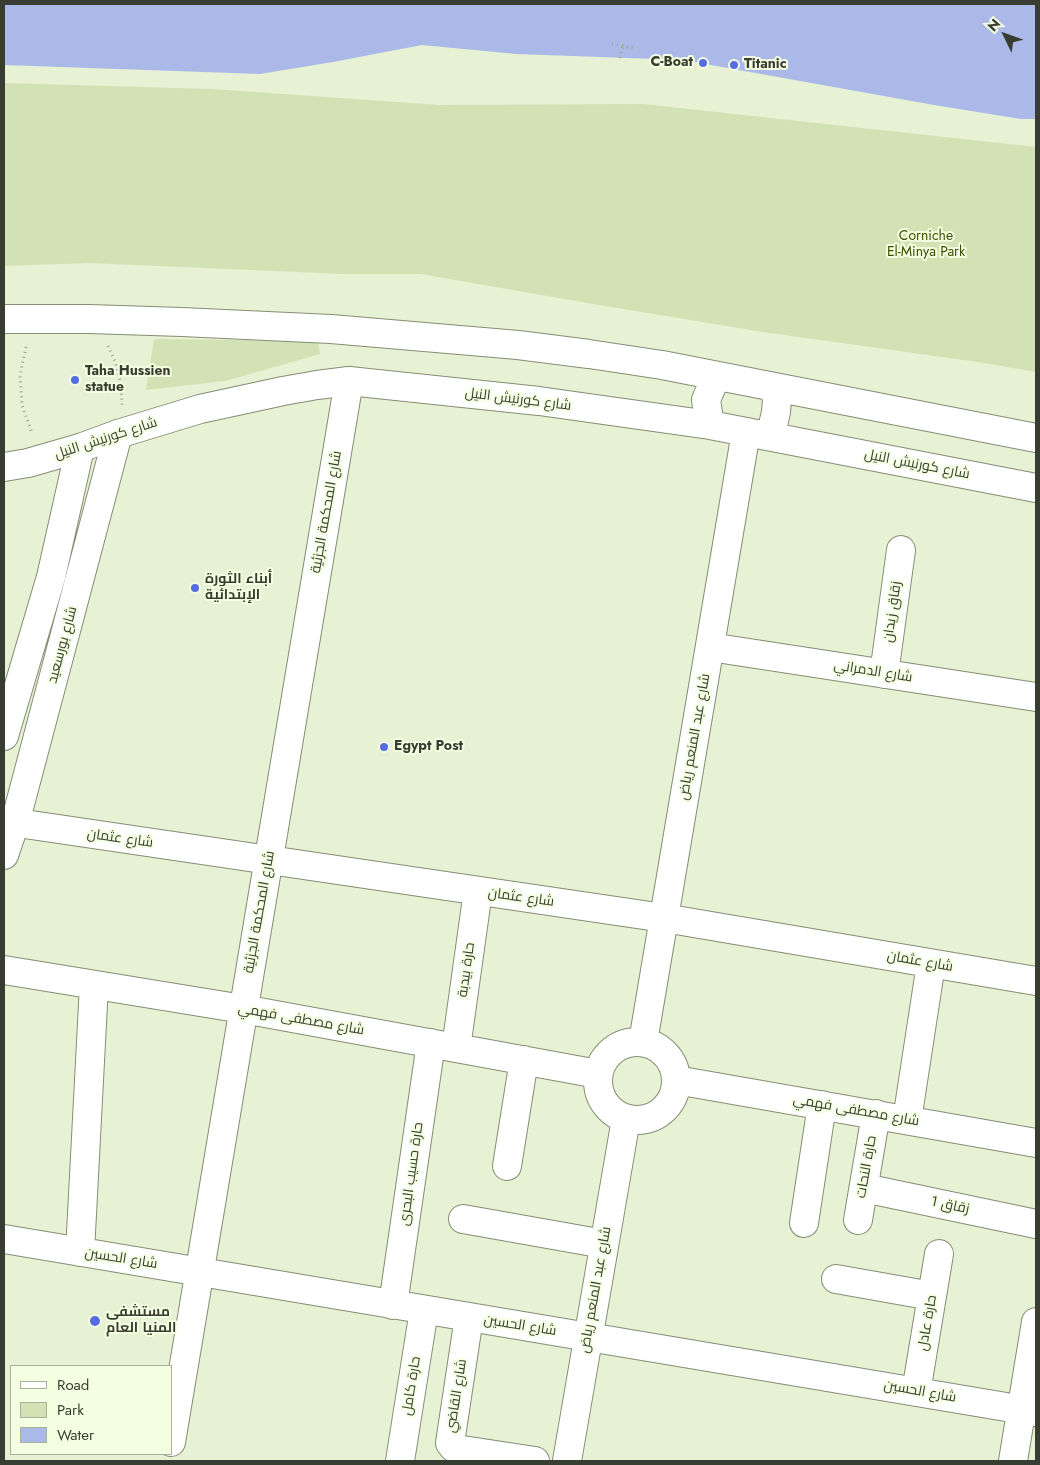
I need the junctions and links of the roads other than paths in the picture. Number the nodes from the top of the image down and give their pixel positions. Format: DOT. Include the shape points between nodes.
graph roads {
  1 [pos="4,320"];
  2 [pos="718,376"];
  3 [pos="350,381"];
  4 [pos="774,386"];
  5 [pos="710,425"];
  6 [pos="118,434"];
  7 [pos="757,434"];
  8 [pos="1036,438"];
  9 [pos="80,448"];
  10 [pos="4,467"];
  11 [pos="1036,488"];
  12 [pos="901,550"];
  13 [pos="710,647"];
  14 [pos="884,674"];
  15 [pos="1036,697"];
  16 [pos="4,736"];
  17 [pos="10,822"];
  18 [pos="4,855"];
  19 [pos="269,861"];
  20 [pos="478,891"];
  21 [pos="664,918"];
  22 [pos="931,964"];
  23 [pos="4,970"];
  24 [pos="1036,982"];
  25 [pos="94,985"];
  26 [pos="244,1009"];
  27 [pos="643,1042"];
  28 [pos="444,1046"];
  29 [pos="524,1060"];
  30 [pos="598,1074"];
  31 [pos="676,1080"];
  32 [pos="822,1105"];
  33 [pos="876,1114"];
  34 [pos="626,1119"];
  35 [pos="906,1120"];
  36 [pos="1036,1143"];
  37 [pos="507,1166"];
  38 [pos="864,1188"];
  39 [pos="463,1219"];
  40 [pos="858,1220"];
  41 [pos="804,1223"];
  42 [pos="1036,1224"];
  43 [pos="4,1239"];
  44 [pos="604,1244"];
  45 [pos="80,1252"];
  46 [pos="940,1254"];
  47 [pos="200,1272"];
  48 [pos="836,1279"];
  49 [pos="932,1296"];
  50 [pos="393,1304"];
  51 [pos="424,1310"];
  52 [pos="469,1317"];
  53 [pos="1036,1322"];
  54 [pos="588,1337"];
  55 [pos="916,1392"];
  56 [pos="1029,1411"];
  57 [pos="172,1436"];
  58 [pos="478,1457"];
  59 [pos="400,1461"];
  60 [pos="535,1461"];
  61 [pos="567,1461"];
  62 [pos="1013,1461"];
  1 -- 2 [label="street" via="89,319 331,329 518,345 653,363"];
  2 -- 4 [label="street"];
  2 -- 5 [label="street" via="706,400"];
  3 -- 5 [label="street, شارع كورنيش النيل" via="539,401"];
  3 -- 6 [label="street, شارع كورنيش النيل" via="200,409"];
  3 -- 19 [label="street, شارع المحكمة الجزئية"];
  4 -- 7 [label="street" via="776,412 773,425"];
  4 -- 8 [label="street"];
  5 -- 7 [label="street, شارع كورنيش النيل"];
  6 -- 9 [label="street, شارع كورنيش النيل"];
  6 -- 17 [label="street, شارع بورسعيد"];
  7 -- 11 [label="street, شارع كورنيش النيل"];
  7 -- 13 [label="street, شارع عبد المنعم رياض"];
  9 -- 10 [label="street, شارع كورنيش النيل"];
  9 -- 16 [label="street" via="51,577"];
  12 -- 14 [label="street, زقاق زيدان"];
  13 -- 14 [label="street, شارع الدمراني"];
  13 -- 21 [label="street, شارع عبد المنعم رياض"];
  14 -- 15 [label="street, شارع الدمراني"];
  17 -- 18 [label="street, شارع بورسعيد"];
  17 -- 19 [label="street, شارع عثمان"];
  19 -- 20 [label="street, شارع عثمان"];
  19 -- 26 [label="street, شارع المحكمة الجزئية"];
  20 -- 21 [label="street, شارع عثمان"];
  20 -- 28 [label="street, حارة بيدبة"];
  21 -- 22 [label="street, شارع عثمان"];
  21 -- 27 [label="street, شارع عبد المنعم رياض"];
  22 -- 24 [label="street, شارع عثمان"];
  22 -- 35 [label="street"];
  23 -- 25 [label="street, شارع مصطفى فهمي"];
  25 -- 26 [label="street, شارع مصطفى فهمي"];
  25 -- 45 [label="street"];
  26 -- 28 [label="street, شارع مصطفى فهمي"];
  26 -- 47 [label="street, شارع المحكمة الجزئية"];
  27 -- 30 [label="street" via="627,1042 614,1049 603,1060"];
  27 -- 31 [label="street" via="666,1054 674,1066"];
  28 -- 29 [label="street, شارع مصطفى فهمي"];
  28 -- 50 [label="street, حارة حسيب البحرى"];
  29 -- 30 [label="street, شارع مصطفى فهمي"];
  29 -- 37 [label="street"];
  30 -- 34 [label="street" via="603,1102"];
  31 -- 32 [label="street, شارع مصطفى فهمي"];
  31 -- 34 [label="street" via="672,1098 661,1112 644,1120"];
  32 -- 33 [label="street, شارع مصطفى فهمي"];
  32 -- 41 [label="street"];
  33 -- 35 [label="street, شارع مصطفى فهمي"];
  33 -- 38 [label="street, حارة النحات"];
  34 -- 44 [label="street, شارع عبد المنعم رياض"];
  35 -- 36 [label="street, شارع مصطفى فهمي"];
  38 -- 40 [label="street, حارة النحات"];
  38 -- 42 [label="street, زقاق 1"];
  39 -- 44 [label="street"];
  43 -- 45 [label="street, شارع الحسين"];
  44 -- 54 [label="street, شارع عبد المنعم رياض"];
  45 -- 47 [label="street, شارع الحسين"];
  46 -- 49 [label="street, حارة عادل"];
  47 -- 50 [label="street, شارع الحسين"];
  47 -- 57 [label="street, شارع المحكمة الجزئية"];
  48 -- 49 [label="street"];
  49 -- 55 [label="street, حارة عادل"];
  50 -- 51 [label="street, شارع الحسين"];
  51 -- 52 [label="street, شارع الحسين"];
  51 -- 59 [label="street, حارة كامل"];
  52 -- 54 [label="street, شارع الحسين"];
  52 -- 58 [label="street, شارع القاضي" via="450,1441 453,1447"];
  53 -- 56 [label="street"];
  54 -- 55 [label="street, شارع الحسين"];
  54 -- 61 [label="street, شارع عبد المنعم رياض"];
  55 -- 56 [label="street, شارع الحسين"];
  56 -- 62 [label="street"];
  58 -- 60 [label="street, شارع القاضي"];
}
